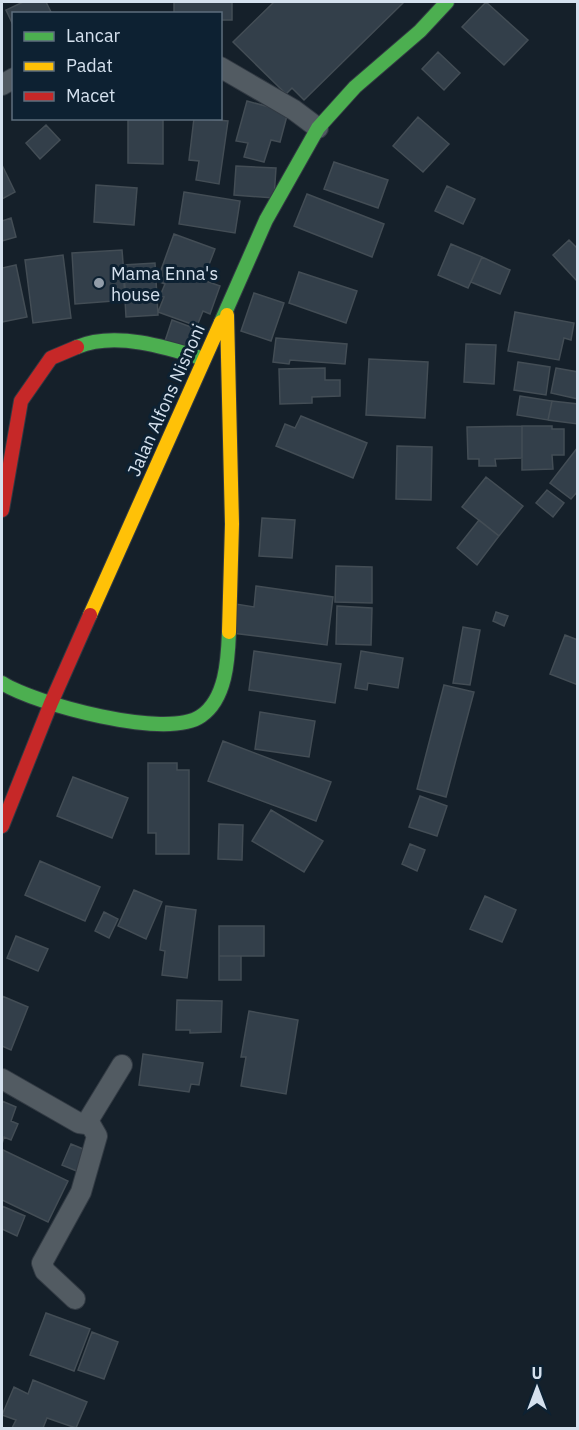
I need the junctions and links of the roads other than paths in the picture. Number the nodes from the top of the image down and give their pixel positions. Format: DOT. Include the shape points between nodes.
graph roads {
  1 [pos="447,2"];
  2 [pos="222,68"];
  3 [pos="318,128"];
  4 [pos="226,307"];
  5 [pos="204,359"];
  6 [pos="7,437"];
  7 [pos="2,510"];
  8 [pos="2,683"];
  9 [pos="51,703"];
  10 [pos="2,826"];
  11 [pos="122,1065"];
  12 [pos="2,1079"];
  13 [pos="89,1122"];
  14 [pos="75,1299"];
  1 -- 3 [label="main road, Jalan Alfons Nisnoni" via="420,31 354,87"];
  2 -- 3 [label="street"];
  3 -- 4 [label="main road, Jalan Alfons Nisnoni" via="266,220"];
  4 -- 5 [label="main road, Jalan Alfons Nisnoni"];
  4 -- 9 [label="main road" via="232,524 228,656 219,695 201,716 171,726 148,727"];
  5 -- 6 [label="main road" via="163,346 122,342 89,342 69,349 51,358 21,401"];
  5 -- 9 [label="main road, Jalan Alfons Nisnoni"];
  6 -- 7 [label="main road"];
  8 -- 9 [label="main road" via="19,694"];
  9 -- 10 [label="main road, Jalan Alfons Nisnoni"];
  11 -- 13 [label="street"];
  12 -- 13 [label="street" via="78,1123"];
  13 -- 14 [label="street" via="97,1136 81,1192 42,1263 45,1271"];
}
